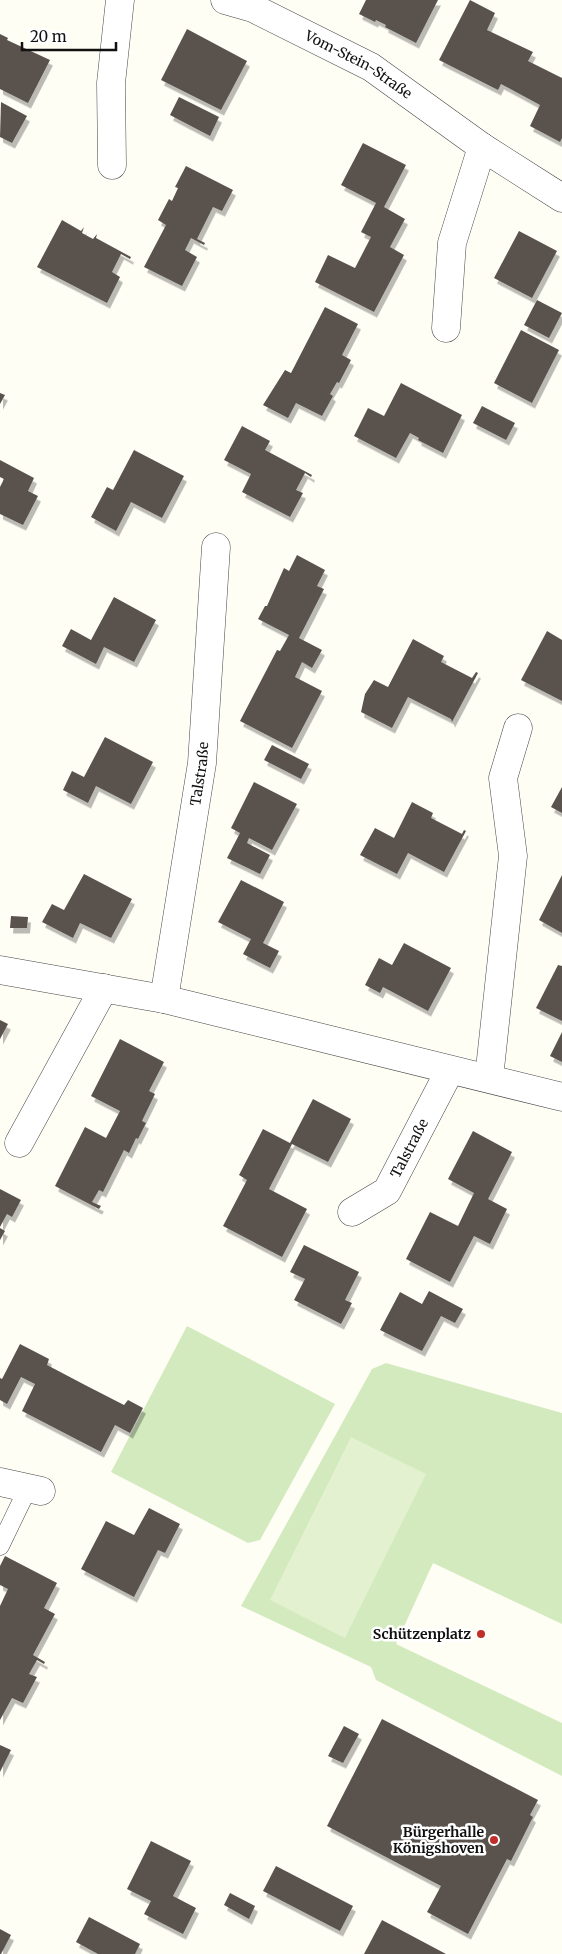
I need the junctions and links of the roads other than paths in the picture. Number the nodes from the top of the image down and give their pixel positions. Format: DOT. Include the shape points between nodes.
graph roads {
  1 [pos="120,0"];
  2 [pos="225,0"];
  3 [pos="482,147"];
  4 [pos="112,165"];
  5 [pos="562,198"];
  6 [pos="446,328"];
  7 [pos="216,547"];
  8 [pos="518,728"];
  9 [pos="0,970"];
  10 [pos="104,988"];
  11 [pos="164,999"];
  12 [pos="450,1070"];
  13 [pos="489,1078"];
  14 [pos="562,1096"];
  15 [pos="19,1143"];
  16 [pos="352,1212"];
  17 [pos="0,1482"];
  18 [pos="35,1489"];
  19 [pos="0,1546"];
  1 -- 4 [label="street" via="111,83"];
  2 -- 3 [label="street, Vom-Stein-Straße" via="253,8 371,67"];
  3 -- 5 [label="street, Vom-Stein-Straße"];
  3 -- 6 [label="street" via="452,243"];
  7 -- 11 [label="street, Talstraße" via="202,763"];
  8 -- 13 [label="street" via="503,778 513,856"];
  9 -- 10 [label="street"];
  10 -- 11 [label="street"];
  10 -- 15 [label="street"];
  11 -- 12 [label="street"];
  12 -- 13 [label="street"];
  12 -- 16 [label="street, Talstraße" via="387,1191"];
  13 -- 14 [label="street"];
  17 -- 18 [label="street"];
  18 -- 19 [label="lane"];
}
